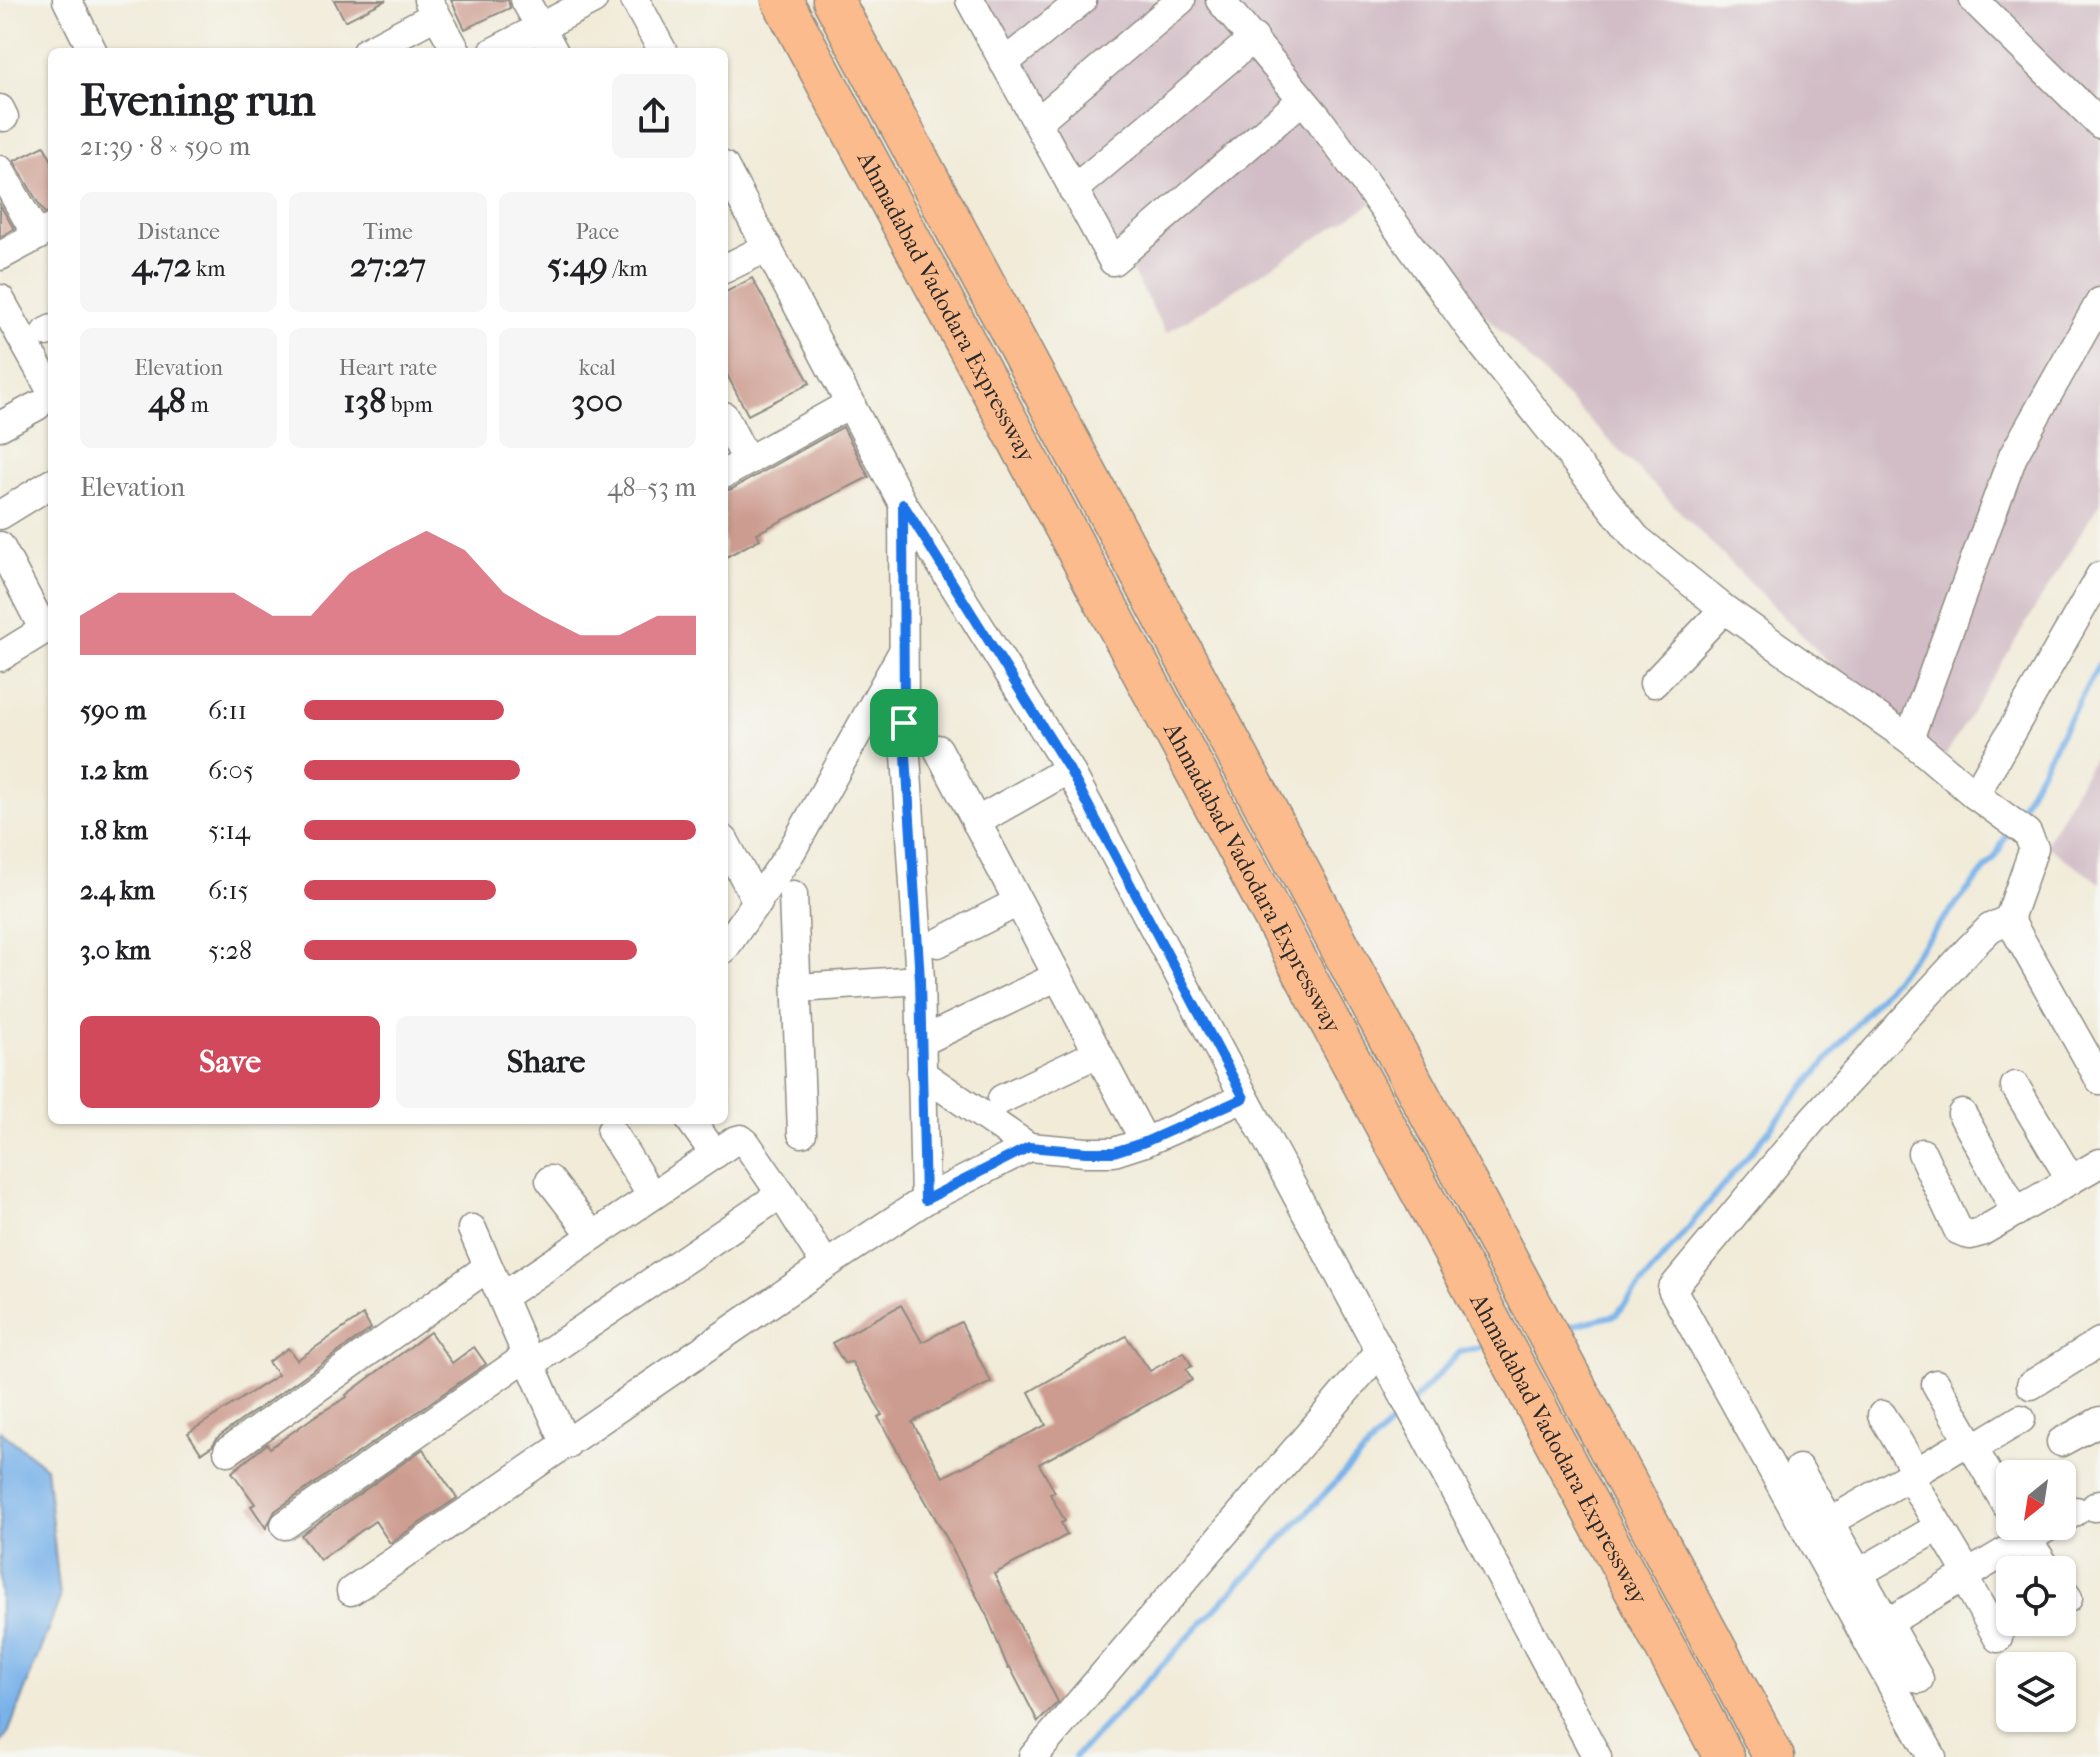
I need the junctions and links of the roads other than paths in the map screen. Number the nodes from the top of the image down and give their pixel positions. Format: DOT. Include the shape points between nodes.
graph roads {
  1 [pos="67,0"];
  2 [pos="525,0"];
  3 [pos="593,0"];
  4 [pos="635,0"];
  5 [pos="782,0"];
  6 [pos="833,0"];
  7 [pos="1082,0"];
  8 [pos="1181,0"];
  9 [pos="1220,0"];
  10 [pos="1974,0"];
  11 [pos="976,3"];
  12 [pos="432,7"];
  13 [pos="1254,38"];
  14 [pos="547,40"];
  15 [pos="91,48"];
  16 [pos="372,48"];
  17 [pos="455,48"];
  18 [pos="511,48"];
  19 [pos="661,48"];
  20 [pos="1004,63"];
  21 [pos="1302,100"];
  22 [pos="1037,122"];
  23 [pos="2100,124"];
  24 [pos="0,170"];
  25 [pos="728,173"];
  26 [pos="1073,190"];
  27 [pos="45,232"];
  28 [pos="768,247"];
  29 [pos="0,256"];
  30 [pos="728,267"];
  31 [pos="0,299"];
  32 [pos="2100,302"];
  33 [pos="44,399"];
  34 [pos="851,403"];
  35 [pos="0,426"];
  36 [pos="728,433"];
  37 [pos="736,467"];
  38 [pos="48,485"];
  39 [pos="903,504"];
  40 [pos="0,515"];
  41 [pos="0,546"];
  42 [pos="2100,576"];
  43 [pos="1724,609"];
  44 [pos="48,628"];
  45 [pos="903,652"];
  46 [pos="0,657"];
  47 [pos="1654,683"];
  48 [pos="1909,739"];
  49 [pos="938,749"];
  50 [pos="1069,769"];
  51 [pos="1980,800"];
  52 [pos="976,822"];
  53 [pos="728,847"];
  54 [pos="793,895"];
  55 [pos="1018,902"];
  56 [pos="758,903"];
  57 [pos="2009,919"];
  58 [pos="938,943"];
  59 [pos="728,944"];
  60 [pos="1056,977"];
  61 [pos="920,980"];
  62 [pos="798,988"];
  63 [pos="921,1042"];
  64 [pos="1098,1053"];
  65 [pos="921,1073"];
  66 [pos="2098,1073"];
  67 [pos="2015,1086"];
  68 [pos="1244,1098"];
  69 [pos="1002,1099"];
  70 [pos="1962,1114"];
  71 [pos="693,1124"];
  72 [pos="611,1131"];
  73 [pos="802,1133"];
  74 [pos="1145,1142"];
  75 [pos="1029,1147"];
  76 [pos="1922,1153"];
  77 [pos="715,1154"];
  78 [pos="2100,1163"];
  79 [pos="550,1180"];
  80 [pos="2071,1180"];
  81 [pos="781,1194"];
  82 [pos="652,1196"];
  83 [pos="925,1200"];
  84 [pos="2016,1212"];
  85 [pos="472,1229"];
  86 [pos="593,1236"];
  87 [pos="826,1265"];
  88 [pos="488,1267"];
  89 [pos="502,1297"];
  90 [pos="2100,1342"];
  91 [pos="1380,1351"];
  92 [pos="529,1360"];
  93 [pos="1936,1384"];
  94 [pos="2031,1385"];
  95 [pos="1882,1415"];
  96 [pos="2021,1419"];
  97 [pos="2100,1421"];
  98 [pos="2061,1442"];
  99 [pos="1971,1444"];
  100 [pos="566,1445"];
  101 [pos="228,1451"];
  102 [pos="1799,1469"];
  103 [pos="1913,1474"];
  104 [pos="1996,1487"];
  105 [pos="1829,1522"];
  106 [pos="285,1525"];
  107 [pos="1939,1527"];
  108 [pos="2017,1540"];
  109 [pos="1966,1575"];
  110 [pos="1848,1579"];
  111 [pos="351,1591"];
  112 [pos="1887,1623"];
  113 [pos="1998,1638"];
  114 [pos="1919,1679"];
  115 [pos="1033,1757"];
  116 [pos="1597,1757"];
  117 [pos="1724,1757"];
  118 [pos="1774,1757"];
  119 [pos="1932,1757"];
  1 -- 15 [label="street"];
  2 -- 14 [label="street"];
  3 -- 14 [label="street"];
  4 -- 19 [label="street"];
  5 -- 117 [label="highway, Ahmadabad Vadodara Expressway"];
  6 -- 118 [label="highway, Ahmadabad Vadodara Expressway"];
  7 -- 20 [label="street"];
  8 -- 22 [label="street"];
  9 -- 13 [label="street"];
  10 -- 23 [label="street"];
  11 -- 20 [label="street"];
  12 -- 16 [label="street"];
  12 -- 17 [label="street"];
  13 -- 21 [label="street"];
  13 -- 26 [label="street"];
  14 -- 18 [label="street"];
  20 -- 22 [label="street"];
  21 -- 26 [label="street" via="1113,261"];
  21 -- 43 [label="street" via="1621,522"];
  22 -- 26 [label="street"];
  24 -- 27 [label="street"];
  25 -- 28 [label="street"];
  27 -- 29 [label="street"];
  28 -- 30 [label="street"];
  28 -- 34 [label="street"];
  31 -- 33 [label="street"];
  32 -- 48 [label="street" via="2013,456"];
  33 -- 35 [label="street"];
  34 -- 37 [label="street"];
  34 -- 39 [label="street"];
  36 -- 37 [label="street"];
  38 -- 40 [label="street"];
  39 -- 45 [label="street"];
  39 -- 50 [label="street"];
  41 -- 44 [label="street"];
  42 -- 51 [label="street"];
  43 -- 47 [label="street"];
  43 -- 48 [label="street"];
  44 -- 46 [label="street"];
  45 -- 56 [label="street"];
  45 -- 61 [label="street"];
  48 -- 51 [label="street"];
  49 -- 52 [label="street"];
  50 -- 52 [label="street"];
  50 -- 68 [label="street"];
  51 -- 57 [label="street" via="2027,833 2034,848"];
  52 -- 55 [label="street"];
  53 -- 56 [label="street"];
  54 -- 62 [label="street"];
  55 -- 58 [label="street"];
  55 -- 60 [label="street"];
  56 -- 59 [label="street"];
  57 -- 66 [label="street"];
  57 -- 110 [label="street" via="1990,928 1969,949 1813,1119 1672,1289"];
  60 -- 63 [label="street"];
  60 -- 64 [label="street"];
  61 -- 62 [label="street"];
  61 -- 63 [label="street"];
  62 -- 73 [label="street"];
  63 -- 65 [label="street"];
  64 -- 69 [label="street"];
  64 -- 74 [label="street"];
  65 -- 75 [label="street"];
  65 -- 83 [label="street"];
  67 -- 80 [label="street"];
  68 -- 74 [label="street"];
  68 -- 91 [label="street"];
  70 -- 84 [label="street"];
  71 -- 77 [label="street"];
  72 -- 82 [label="street"];
  74 -- 75 [label="street" via="1114,1152"];
  75 -- 83 [label="street"];
  76 -- 84 [label="street" via="1958,1230 1981,1232"];
  77 -- 81 [label="street" via="741,1139"];
  77 -- 82 [label="street"];
  78 -- 80 [label="street"];
  79 -- 86 [label="street"];
  80 -- 84 [label="street"];
  81 -- 87 [label="street"];
  81 -- 92 [label="street"];
  82 -- 86 [label="street"];
  83 -- 87 [label="street"];
  85 -- 88 [label="street"];
  86 -- 89 [label="street"];
  87 -- 100 [label="street"];
  88 -- 89 [label="street"];
  88 -- 101 [label="street"];
  89 -- 92 [label="street"];
  90 -- 94 [label="street"];
  91 -- 115 [label="street"];
  91 -- 116 [label="street"];
  92 -- 100 [label="street"];
  92 -- 106 [label="street"];
  93 -- 99 [label="street"];
  95 -- 103 [label="street"];
  96 -- 99 [label="street"];
  97 -- 98 [label="street"];
  99 -- 103 [label="street"];
  99 -- 104 [label="street"];
  100 -- 111 [label="street"];
  102 -- 105 [label="street"];
  103 -- 105 [label="street"];
  103 -- 107 [label="street"];
  105 -- 110 [label="street"];
  107 -- 109 [label="street"];
  107 -- 110 [label="street"];
  108 -- 109 [label="street"];
  109 -- 112 [label="street"];
  109 -- 113 [label="street"];
  110 -- 112 [label="street"];
  110 -- 119 [label="street"];
  112 -- 114 [label="street"];
}
